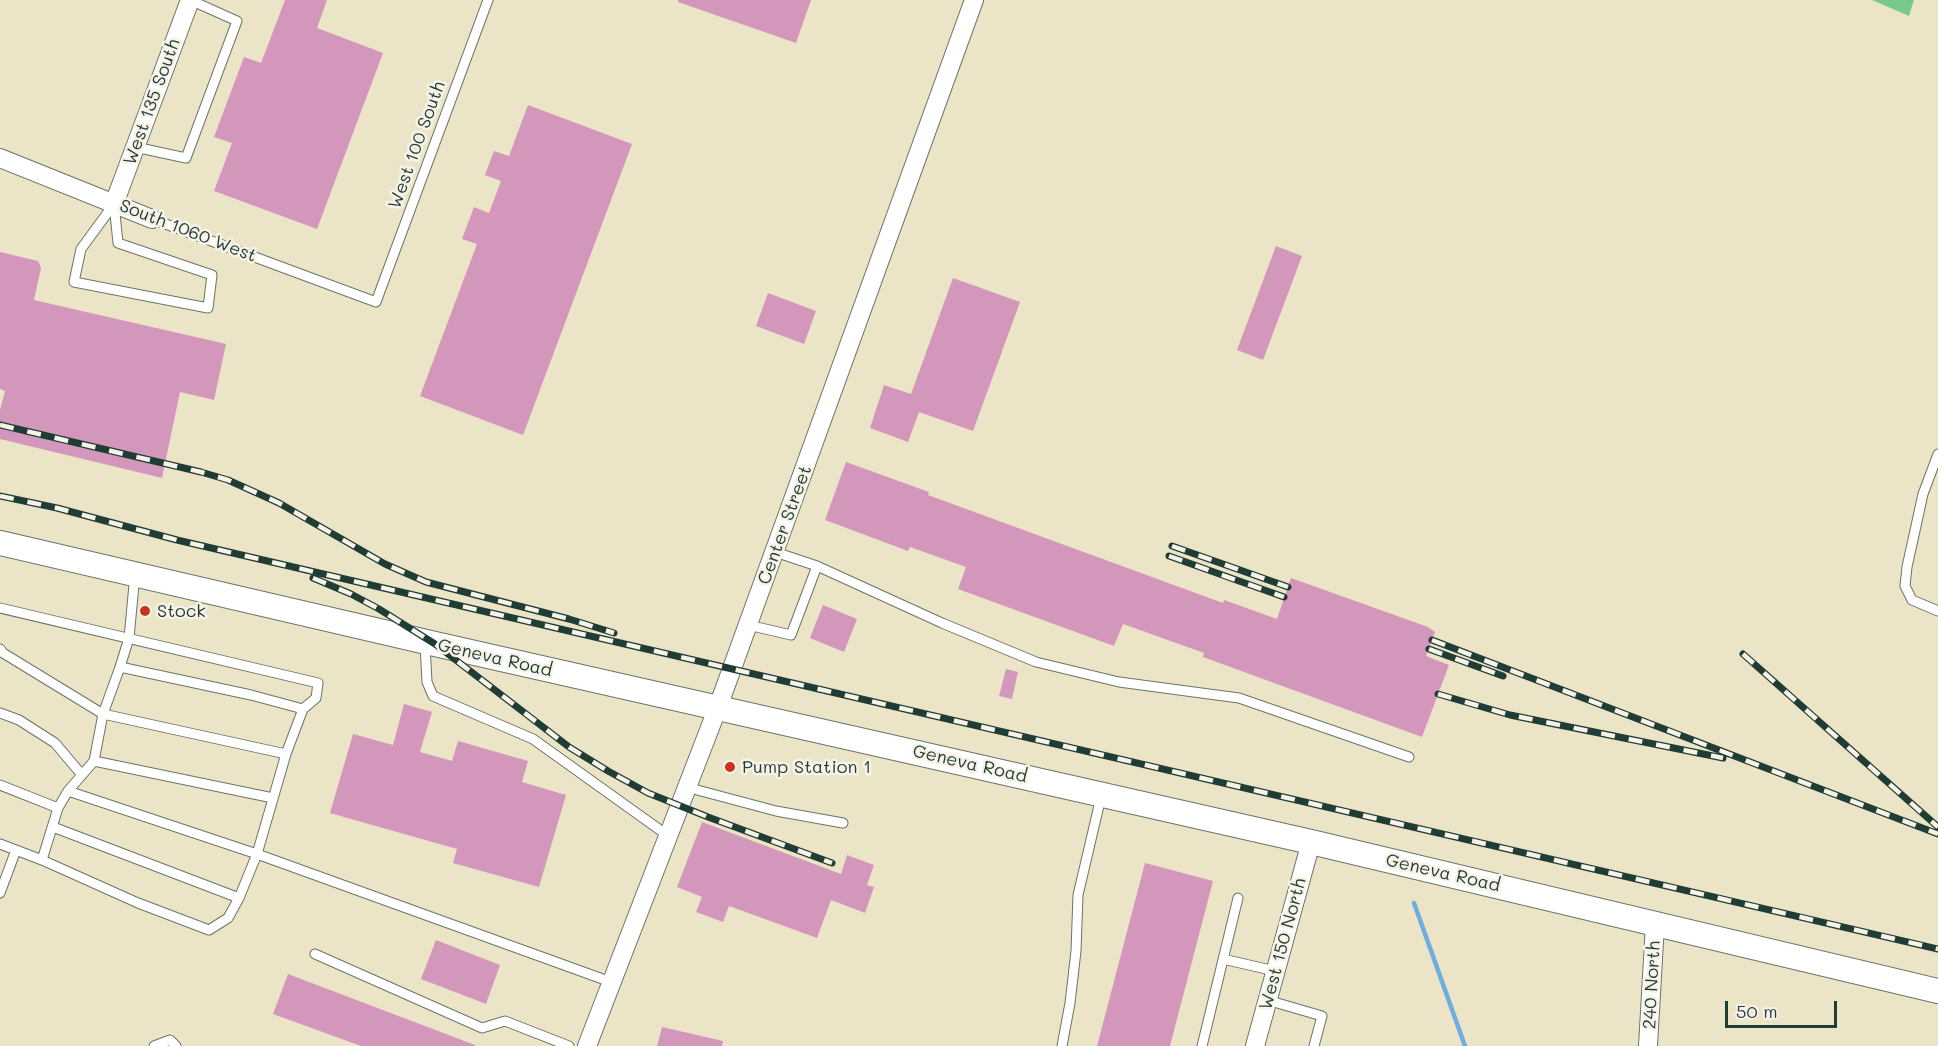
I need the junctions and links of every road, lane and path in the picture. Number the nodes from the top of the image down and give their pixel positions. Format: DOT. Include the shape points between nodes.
graph roads {
  1 [pos="190,0"];
  2 [pos="488,0"];
  3 [pos="974,0"];
  4 [pos="135,147"];
  5 [pos="0,158"];
  6 [pos="114,204"];
  7 [pos="152,219"];
  8 [pos="376,302"];
  9 [pos="1938,454"];
  10 [pos="0,543"];
  11 [pos="775,552"];
  12 [pos="817,566"];
  13 [pos="135,574"];
  14 [pos="0,608"];
  15 [pos="1938,611"];
  16 [pos="748,625"];
  17 [pos="129,638"];
  18 [pos="425,642"];
  19 [pos="0,649"];
  20 [pos="120,668"];
  21 [pos="718,707"];
  22 [pos="303,709"];
  23 [pos="0,713"];
  24 [pos="103,714"];
  25 [pos="286,754"];
  26 [pos="1409,757"];
  27 [pos="94,761"];
  28 [pos="82,775"];
  29 [pos="0,785"];
  30 [pos="686,787"];
  31 [pos="68,792"];
  32 [pos="1102,794"];
  33 [pos="273,798"];
  34 [pos="58,808"];
  35 [pos="843,823"];
  36 [pos="53,827"];
  37 [pos="667,835"];
  38 [pos="1311,842"];
  39 [pos="0,844"];
  40 [pos="16,850"];
  41 [pos="256,854"];
  42 [pos="42,860"];
  43 [pos="0,893"];
  44 [pos="239,898"];
  45 [pos="1238,898"];
  46 [pos="1655,924"];
  47 [pos="315,954"];
  48 [pos="1223,959"];
  49 [pos="1275,971"];
  50 [pos="611,982"];
  51 [pos="1938,991"];
  52 [pos="1267,1000"];
  53 [pos="154,1046"];
  54 [pos="176,1046"];
  55 [pos="569,1046"];
  56 [pos="587,1046"];
  57 [pos="1062,1046"];
  58 [pos="1202,1046"];
  59 [pos="1255,1046"];
  60 [pos="1314,1046"];
  61 [pos="1648,1046"];
  1 -- 4 [label="street, West 135 South"];
  1 -- 4 [label="lane" via="237,21 190,148 186,158"];
  2 -- 8 [label="lane, West 100 South"];
  3 -- 11 [label="street, Center Street"];
  4 -- 6 [label="street, West 135 South"];
  5 -- 6 [label="street, South 1060 West"];
  6 -- 6 [label="lane" via="81,249 74,282 208,308 212,275 118,243"];
  6 -- 7 [label="street, South 1060 West"];
  7 -- 8 [label="lane, South 1060 West"];
  9 -- 15 [label="lane" via="1923,494 1905,586 1911,600"];
  10 -- 13 [label="main road, Geneva Road"];
  11 -- 12 [label="lane"];
  11 -- 16 [label="street, Center Street"];
  12 -- 16 [label="lane" via="791,635"];
  12 -- 26 [label="lane" via="1036,662 1119,682 1239,698"];
  13 -- 17 [label="lane"];
  13 -- 18 [label="main road, Geneva Road"];
  14 -- 17 [label="lane"];
  16 -- 21 [label="street, Center Street"];
  17 -- 20 [label="lane"];
  17 -- 22 [label="lane" via="318,683 316,698"];
  18 -- 21 [label="main road, Geneva Road"];
  18 -- 37 [label="lane" via="427,682 433,696 533,739"];
  19 -- 24 [label="lane"];
  20 -- 22 [label="lane"];
  20 -- 24 [label="lane"];
  21 -- 30 [label="street, Center Street"];
  21 -- 32 [label="main road, Geneva Road"];
  22 -- 25 [label="lane"];
  23 -- 28 [label="lane" via="55,743"];
  24 -- 25 [label="lane"];
  24 -- 27 [label="lane"];
  25 -- 33 [label="lane"];
  27 -- 28 [label="lane"];
  27 -- 33 [label="lane"];
  28 -- 31 [label="lane"];
  29 -- 34 [label="lane"];
  30 -- 35 [label="lane" via="776,811"];
  30 -- 37 [label="street, Center Street"];
  31 -- 34 [label="lane"];
  31 -- 41 [label="lane"];
  32 -- 38 [label="main road, Geneva Road"];
  32 -- 57 [label="lane" via="1078,895 1077,951"];
  33 -- 41 [label="lane"];
  34 -- 36 [label="lane"];
  36 -- 42 [label="lane"];
  36 -- 44 [label="lane"];
  37 -- 50 [label="street, Center Street"];
  38 -- 46 [label="main road, Geneva Road"];
  38 -- 49 [label="street, West 150 North"];
  39 -- 40 [label="lane"];
  40 -- 42 [label="lane"];
  40 -- 43 [label="lane"];
  41 -- 44 [label="lane"];
  41 -- 50 [label="lane"];
  42 -- 44 [label="lane" via="209,930 228,918"];
  45 -- 48 [label="lane"];
  46 -- 51 [label="main road, Geneva Road"];
  46 -- 61 [label="street, 240 North"];
  47 -- 55 [label="lane" via="482,1028 505,1021"];
  48 -- 49 [label="lane"];
  48 -- 58 [label="lane"];
  49 -- 52 [label="street, West 150 North"];
  50 -- 56 [label="street, Center Street"];
  52 -- 59 [label="street, West 150 North"];
  52 -- 60 [label="lane" via="1322,1016"];
  53 -- 54 [label="lane" via="170,1040"];
}
